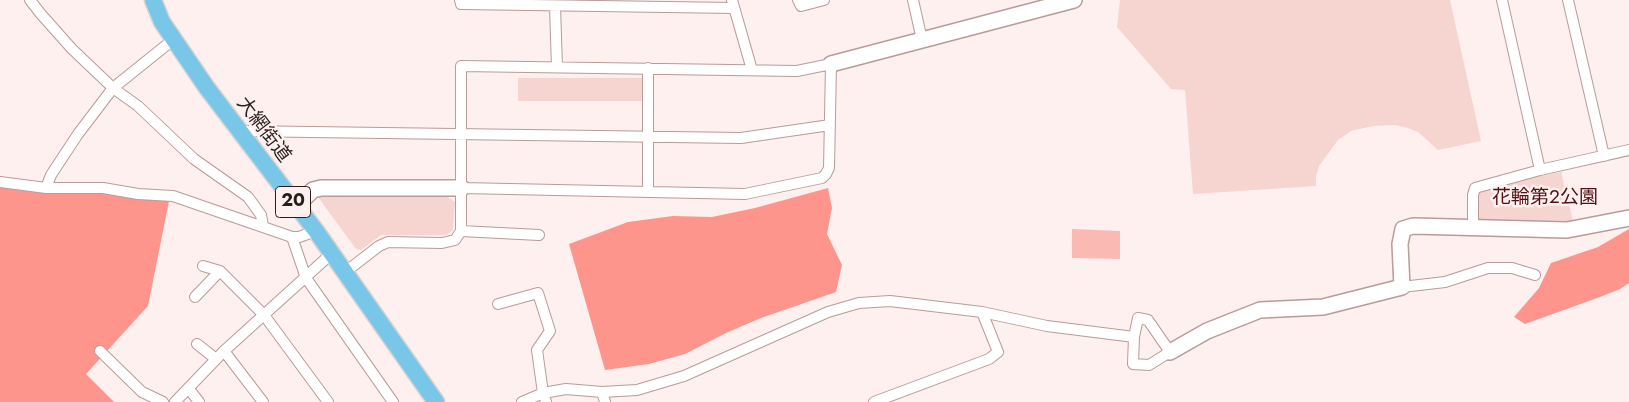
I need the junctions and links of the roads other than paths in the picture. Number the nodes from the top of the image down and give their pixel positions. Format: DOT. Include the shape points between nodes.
graph roads {
  1 [pos="30,0"];
  2 [pos="152,0"];
  3 [pos="460,0"];
  4 [pos="798,0"];
  5 [pos="824,0"];
  6 [pos="913,0"];
  7 [pos="1074,0"];
  8 [pos="1502,0"];
  9 [pos="1568,0"];
  10 [pos="733,4"];
  11 [pos="555,6"];
  12 [pos="174,40"];
  13 [pos="922,40"];
  14 [pos="832,64"];
  15 [pos="557,67"];
  16 [pos="648,68"];
  17 [pos="752,70"];
  18 [pos="113,88"];
  19 [pos="830,125"];
  20 [pos="238,131"];
  21 [pos="461,134"];
  22 [pos="649,138"];
  23 [pos="1629,150"];
  24 [pos="1604,156"];
  25 [pos="1540,170"];
  26 [pos="0,182"];
  27 [pos="46,188"];
  28 [pos="462,188"];
  29 [pos="648,192"];
  30 [pos="296,206"];
  31 [pos="1629,218"];
  32 [pos="263,226"];
  33 [pos="1473,228"];
  34 [pos="316,231"];
  35 [pos="461,231"];
  36 [pos="539,235"];
  37 [pos="292,237"];
  38 [pos="331,254"];
  39 [pos="203,266"];
  40 [pos="220,271"];
  41 [pos="344,273"];
  42 [pos="1535,275"];
  43 [pos="306,278"];
  44 [pos="1402,287"];
  45 [pos="195,297"];
  46 [pos="498,304"];
  47 [pos="982,312"];
  48 [pos="264,315"];
  49 [pos="1134,337"];
  50 [pos="197,344"];
  51 [pos="100,351"];
  52 [pos="224,351"];
  53 [pos="1170,352"];
  54 [pos="216,359"];
  55 [pos="189,389"];
  56 [pos="602,392"];
  57 [pos="544,398"];
  58 [pos="392,401"];
  59 [pos="163,402"];
  60 [pos="174,402"];
  61 [pos="199,402"];
  62 [pos="263,402"];
  63 [pos="328,402"];
  64 [pos="436,402"];
  65 [pos="522,402"];
  66 [pos="605,402"];
  67 [pos="874,402"];
  1 -- 18 [label="street" via="72,49"];
  2 -- 12 [label="main road, 大網街道 / 20"];
  3 -- 11 [label="street" via="461,4"];
  4 -- 5 [label="street" via="802,6"];
  6 -- 13 [label="street"];
  7 -- 13 [label="street"];
  8 -- 25 [label="street"];
  9 -- 24 [label="street"];
  10 -- 11 [label="street"];
  10 -- 17 [label="street"];
  11 -- 15 [label="street"];
  12 -- 18 [label="street"];
  12 -- 20 [label="main road, 大網街道 / 20"];
  13 -- 14 [label="street"];
  14 -- 17 [label="street" via="797,71"];
  14 -- 19 [label="street"];
  15 -- 16 [label="street"];
  15 -- 21 [label="street" via="461,66"];
  16 -- 17 [label="street"];
  16 -- 22 [label="street"];
  18 -- 27 [label="street" via="51,175"];
  18 -- 32 [label="street" via="138,106 194,159 248,198 261,215"];
  19 -- 22 [label="street" via="741,138"];
  19 -- 29 [label="street" via="829,168 822,178 745,194"];
  20 -- 21 [label="street"];
  20 -- 30 [label="main road, 大網街道 / 20"];
  21 -- 22 [label="street"];
  21 -- 28 [label="street"];
  22 -- 29 [label="street"];
  23 -- 24 [label="street"];
  24 -- 25 [label="street"];
  25 -- 33 [label="street" via="1475,188"];
  26 -- 27 [label="street"];
  27 -- 32 [label="street" via="103,188 173,196"];
  28 -- 29 [label="street"];
  28 -- 30 [label="street" via="321,188 313,190"];
  28 -- 35 [label="street"];
  30 -- 34 [label="main road, 大網街道 / 20"];
  31 -- 33 [label="street" via="1567,230"];
  32 -- 37 [label="street"];
  33 -- 44 [label="street" via="1413,226 1403,230 1400,244"];
  34 -- 37 [label="street"];
  34 -- 38 [label="main road, 大網街道 / 20"];
  35 -- 36 [label="street"];
  35 -- 41 [label="street" via="455,240 442,243 388,242"];
  37 -- 43 [label="street"];
  38 -- 41 [label="main road, 大網街道 / 20"];
  38 -- 43 [label="street"];
  39 -- 40 [label="street"];
  40 -- 45 [label="street"];
  40 -- 48 [label="street"];
  41 -- 64 [label="main road, 大網街道 / 20"];
  42 -- 44 [label="street" via="1512,268 1488,268 1445,282"];
  43 -- 48 [label="street"];
  43 -- 58 [label="street"];
  44 -- 53 [label="street" via="1323,308 1260,310 1207,331"];
  46 -- 57 [label="street" via="538,293 550,331 537,350"];
  47 -- 49 [label="street" via="1047,326"];
  47 -- 56 [label="street" via="890,301 858,303 828,312 684,376 637,390"];
  47 -- 67 [label="street" via="998,352 989,359"];
  48 -- 52 [label="street"];
  48 -- 63 [label="street"];
  49 -- 53 [label="street" via="1133,364 1149,364"];
  49 -- 53 [label="street" via="1138,318 1148,320"];
  50 -- 54 [label="street"];
  51 -- 59 [label="street" via="142,392"];
  52 -- 54 [label="street"];
  52 -- 62 [label="street"];
  54 -- 55 [label="street"];
  55 -- 60 [label="street"];
  55 -- 61 [label="street"];
  56 -- 57 [label="street" via="566,389"];
  56 -- 66 [label="street"];
  57 -- 65 [label="street"];
}
